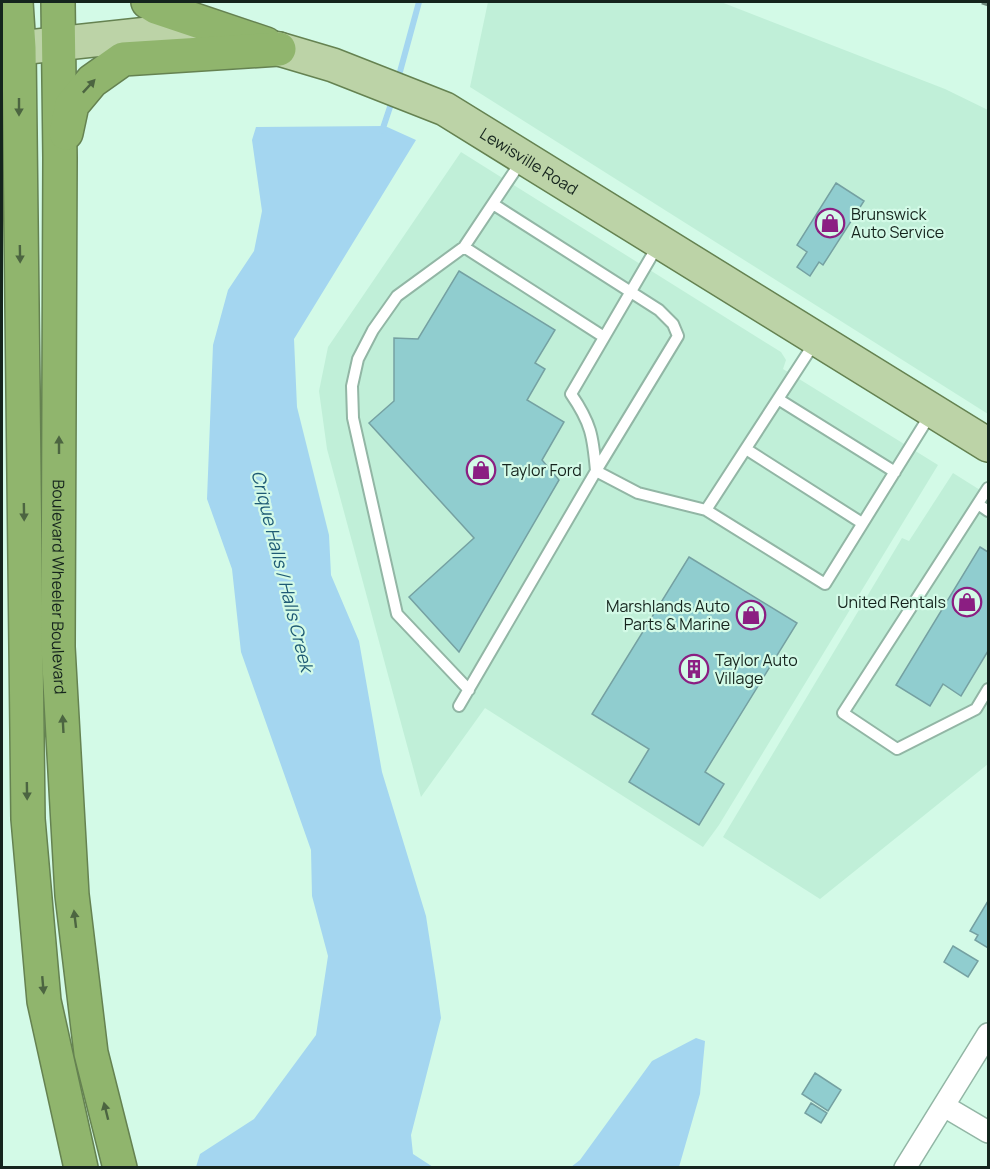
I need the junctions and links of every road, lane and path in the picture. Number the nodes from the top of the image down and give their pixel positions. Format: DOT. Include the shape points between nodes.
graph roads {
  1 [pos="16,2"];
  2 [pos="58,2"];
  3 [pos="148,2"];
  4 [pos="59,43"];
  5 [pos="19,48"];
  6 [pos="279,49"];
  7 [pos="2,146"];
  8 [pos="60,158"];
  9 [pos="523,158"];
  10 [pos="20,196"];
  11 [pos="493,204"];
  12 [pos="660,242"];
  13 [pos="464,247"];
  14 [pos="630,292"];
  15 [pos="604,337"];
  16 [pos="817,339"];
  17 [pos="778,399"];
  18 [pos="933,411"];
  19 [pos="988,446"];
  20 [pos="746,449"];
  21 [pos="596,471"];
  22 [pos="895,472"];
  23 [pos="988,488"];
  24 [pos="978,504"];
  25 [pos="706,510"];
  26 [pos="988,511"];
  27 [pos="862,523"];
  28 [pos="988,689"];
  29 [pos="469,690"];
  30 [pos="459,706"];
  31 [pos="988,1034"];
  32 [pos="944,1106"];
  33 [pos="988,1132"];
  34 [pos="81,1167"];
  35 [pos="120,1167"];
  36 [pos="905,1167"];
  1 -- 5 [label="highway"];
  2 -- 4 [label="highway, Boulevard Wheeler Boulevard"];
  3 -- 6 [label="highway"];
  4 -- 5 [label="main road, Lewisville Road"];
  4 -- 6 [label="main road, Lewisville Road" via="176,31"];
  4 -- 8 [label="highway, Boulevard Wheeler Boulevard"];
  5 -- 10 [label="highway, one-way"];
  8 -- 6 [label="highway, one-way" via="72,105 92,81 123,59"];
  6 -- 9 [label="main road, Lewisville Road" via="333,64 445,109"];
  7 -- 10 [label="highway"];
  35 -- 8 [label="highway, Boulevard Wheeler Boulevard, one-way" via="91,1053 72,895 58,647"];
  9 -- 11 [label="lane"];
  9 -- 12 [label="main road, Lewisville Road"];
  10 -- 34 [label="highway, one-way" via="28,819 44,1000"];
  11 -- 13 [label="lane"];
  11 -- 14 [label="lane"];
  12 -- 14 [label="lane"];
  12 -- 16 [label="main road, Lewisville Road"];
  13 -- 15 [label="lane"];
  13 -- 29 [label="lane" via="397,296 358,359 352,386 353,418 397,614"];
  14 -- 15 [label="lane"];
  14 -- 21 [label="lane" via="659,310 673,324 678,336"];
  15 -- 21 [label="lane" via="571,394 585,414 594,438"];
  16 -- 17 [label="lane"];
  16 -- 18 [label="main road, Lewisville Road"];
  17 -- 20 [label="lane"];
  17 -- 22 [label="lane"];
  18 -- 19 [label="main road, Lewisville Road"];
  18 -- 22 [label="lane"];
  20 -- 25 [label="lane"];
  20 -- 27 [label="lane"];
  21 -- 25 [label="lane" via="638,493"];
  21 -- 29 [label="lane"];
  22 -- 27 [label="lane"];
  23 -- 24 [label="lane"];
  24 -- 26 [label="lane"];
  24 -- 28 [label="lane" via="843,712 897,749 976,709"];
  25 -- 27 [label="lane" via="825,584"];
  29 -- 30 [label="lane"];
  31 -- 32 [label="street"];
  32 -- 33 [label="street"];
  32 -- 36 [label="street"];
}
